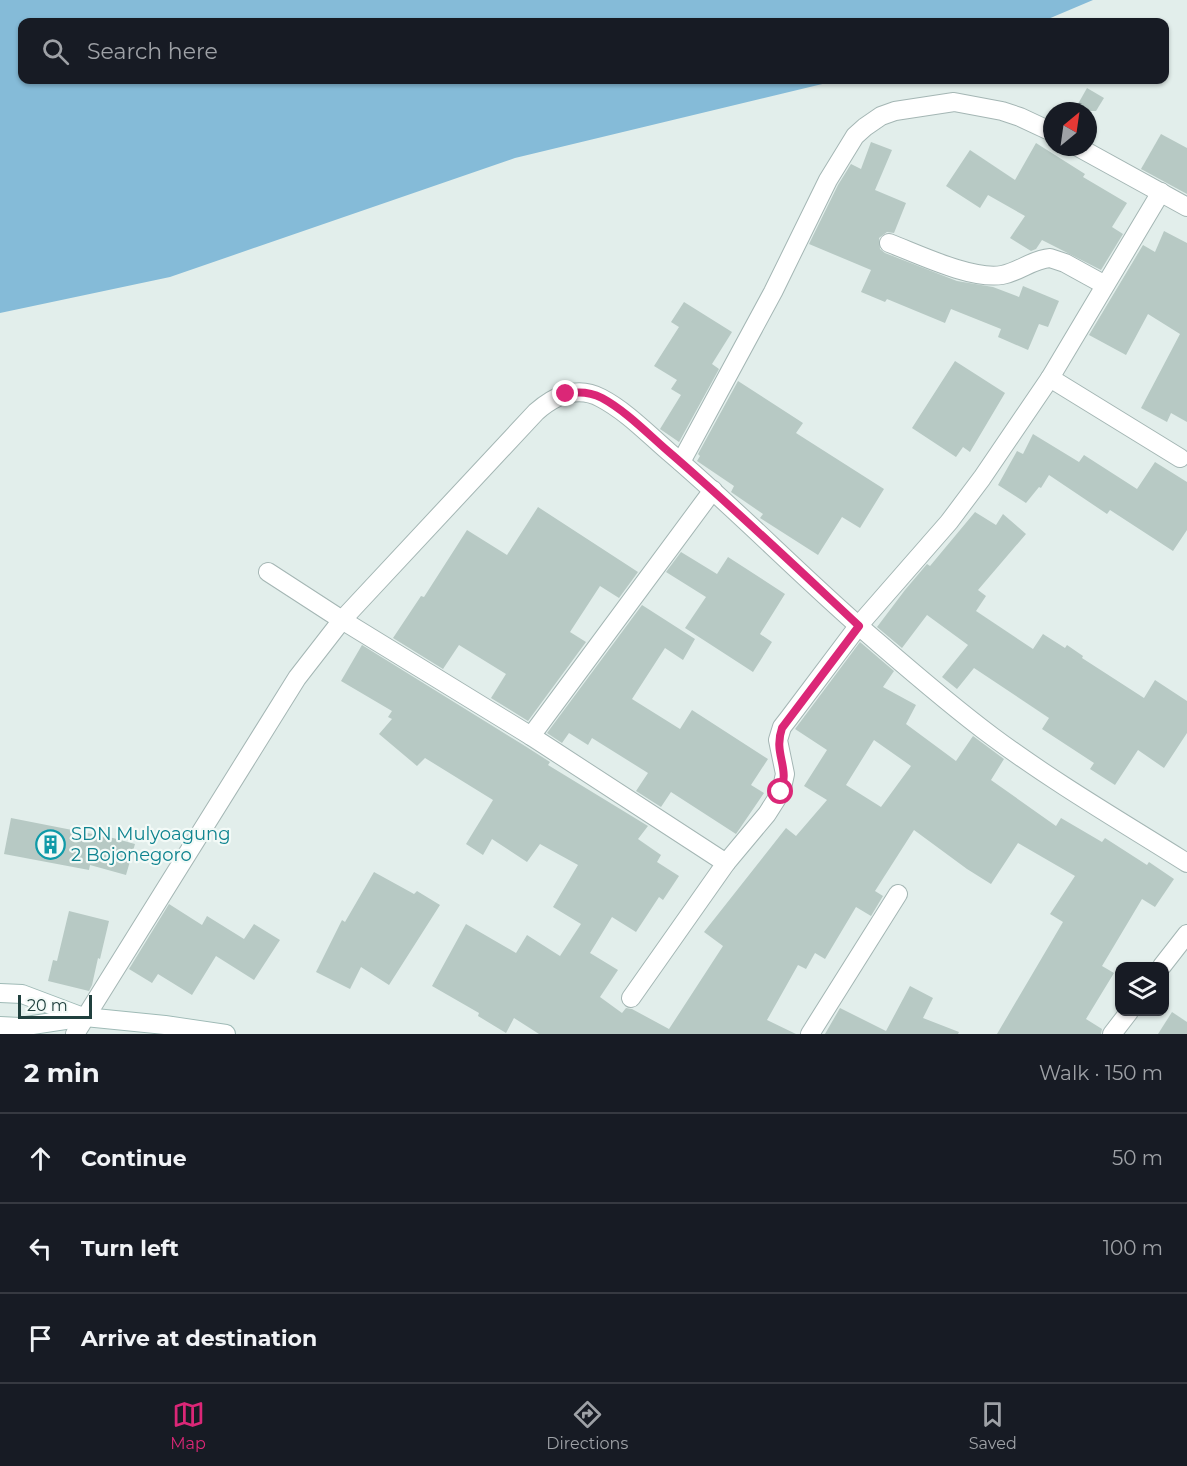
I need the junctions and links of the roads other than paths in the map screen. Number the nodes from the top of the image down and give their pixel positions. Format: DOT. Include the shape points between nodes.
graph roads {
  1 [pos="1043,128"];
  2 [pos="1095,156"];
  3 [pos="1161,192"];
  4 [pos="1187,207"];
  5 [pos="889,243"];
  6 [pos="1105,285"];
  7 [pos="1050,378"];
  8 [pos="1180,458"];
  9 [pos="681,462"];
  10 [pos="713,490"];
  11 [pos="268,572"];
  12 [pos="342,620"];
  13 [pos="859,626"];
  14 [pos="531,736"];
  15 [pos="726,863"];
  16 [pos="1187,863"];
  17 [pos="898,894"];
  18 [pos="1187,933"];
  19 [pos="1165,962"];
  20 [pos="0,993"];
  21 [pos="631,998"];
  22 [pos="1125,1016"];
  23 [pos="85,1017"];
  24 [pos="0,1026"];
  25 [pos="162,1029"];
  26 [pos="75,1034"];
  27 [pos="226,1034"];
  28 [pos="810,1034"];
  29 [pos="1112,1034"];
  1 -- 9 [label="street" via="1002,111 954,102 895,111 881,116 855,136 828,180"];
  2 -- 3 [label="street"];
  3 -- 4 [label="street"];
  3 -- 6 [label="street"];
  5 -- 6 [label="street" via="965,271 993,275 1050,258"];
  6 -- 7 [label="street"];
  7 -- 8 [label="street"];
  7 -- 13 [label="street" via="949,522"];
  9 -- 10 [label="street"];
  9 -- 12 [label="street" via="603,398 574,392 555,398 536,412"];
  10 -- 13 [label="street"];
  10 -- 14 [label="street"];
  11 -- 12 [label="street"];
  12 -- 14 [label="street"];
  12 -- 23 [label="street" via="297,678"];
  13 -- 15 [label="street" via="782,728 778,746 785,774 781,792"];
  13 -- 16 [label="street" via="991,735 1057,782"];
  14 -- 15 [label="street"];
  15 -- 21 [label="street"];
  17 -- 28 [label="street"];
  18 -- 19 [label="street"];
  20 -- 23 [label="street" via="22,994"];
  22 -- 29 [label="street"];
  23 -- 24 [label="street" via="20,1027"];
  23 -- 25 [label="street"];
  23 -- 26 [label="street"];
  25 -- 27 [label="street"];
}
